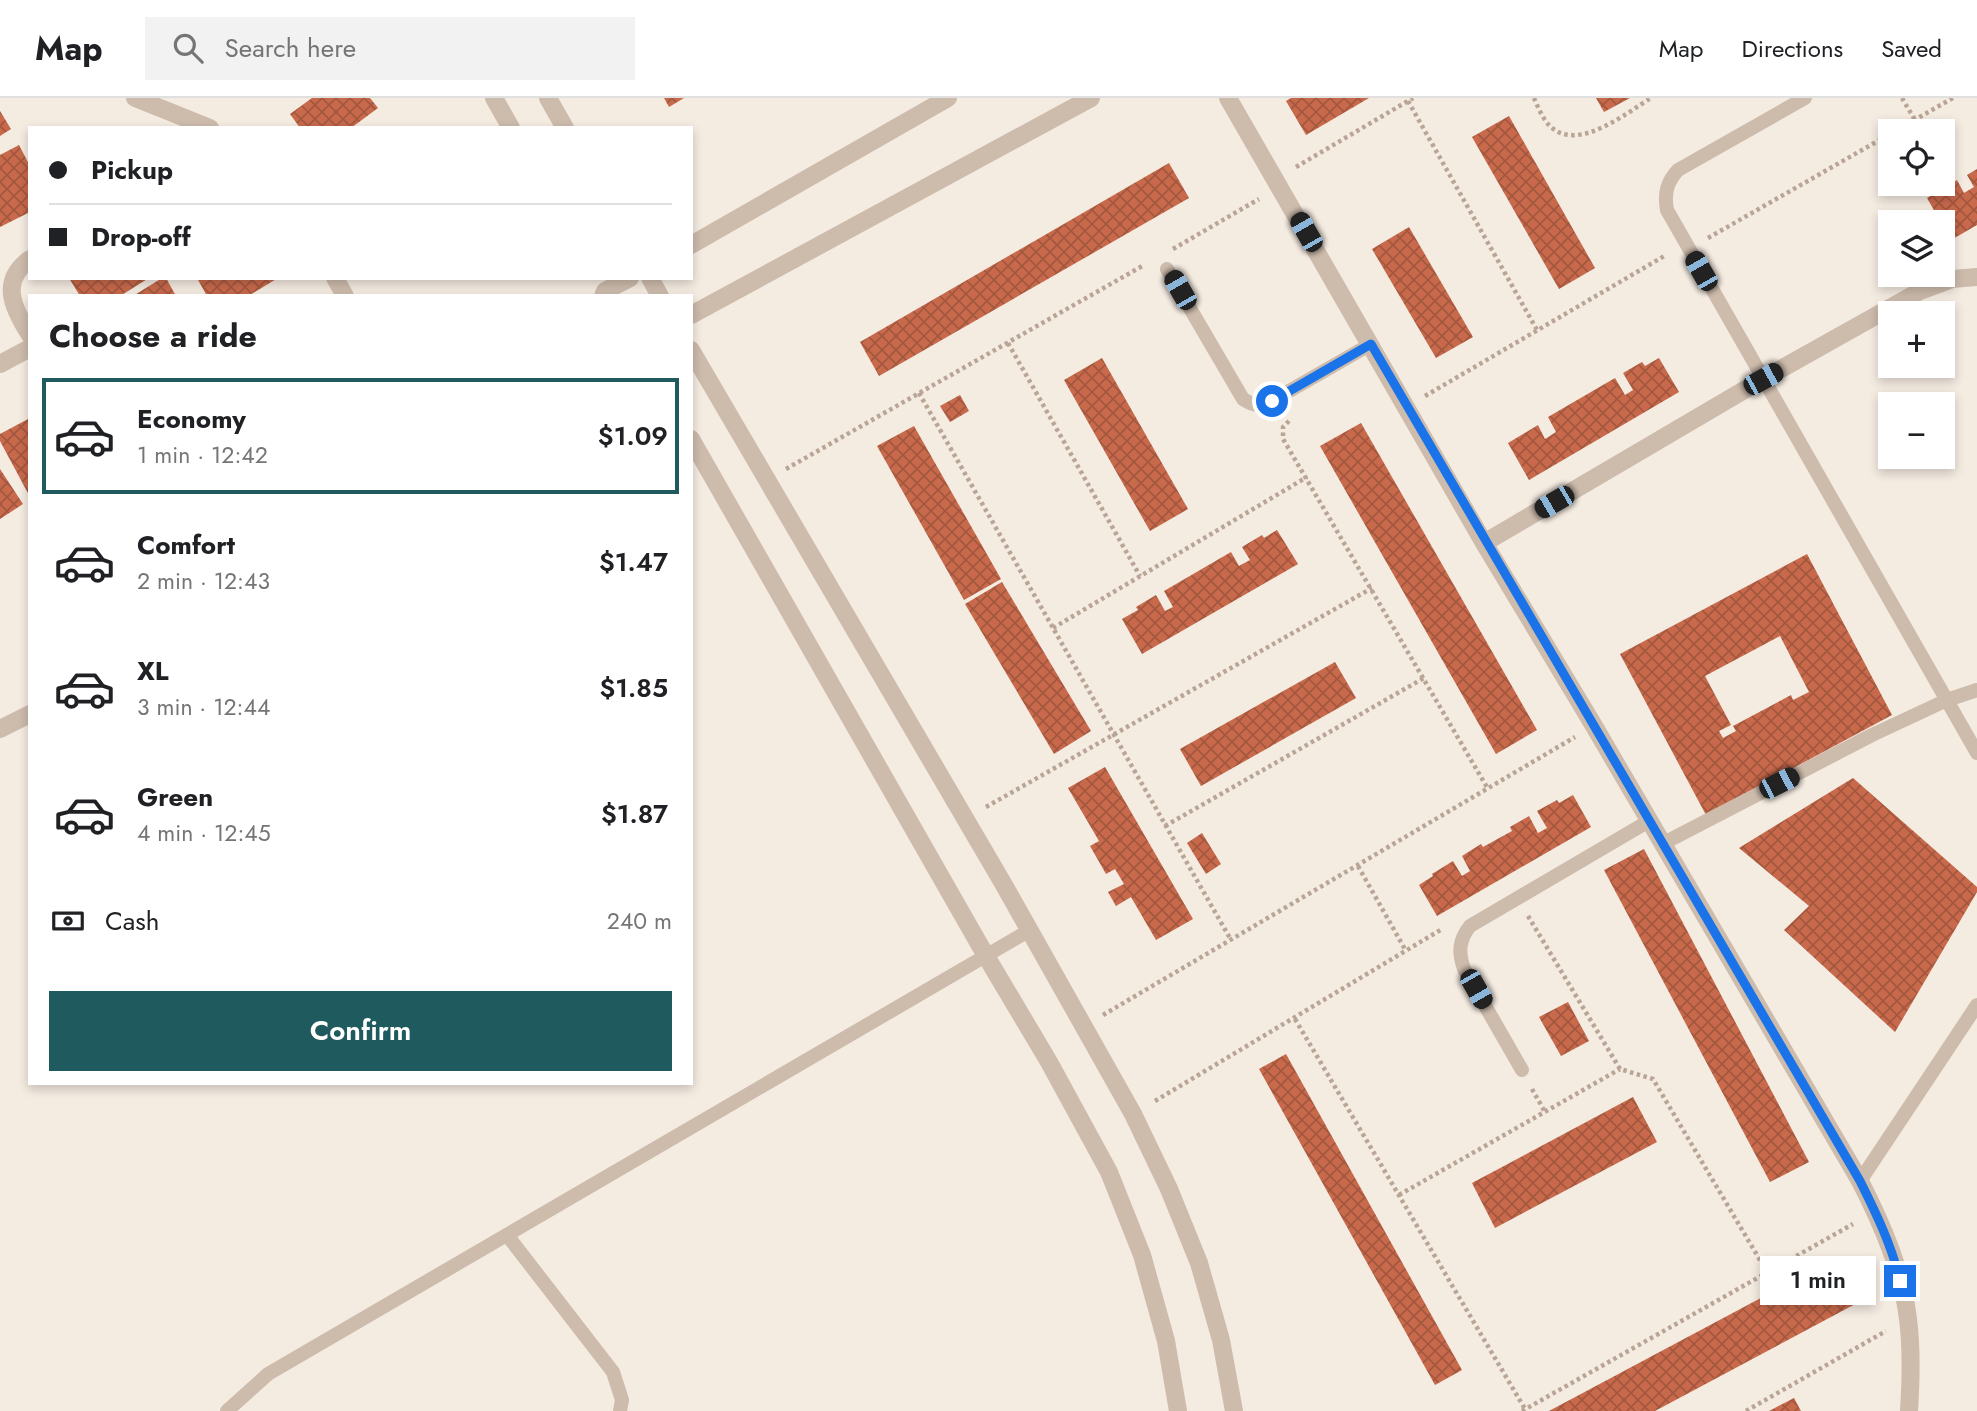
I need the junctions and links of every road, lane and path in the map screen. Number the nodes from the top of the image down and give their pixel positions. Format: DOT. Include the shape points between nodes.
graph roads {
  1 [pos="135,98"];
  2 [pos="494,98"];
  3 [pos="548,98"];
  4 [pos="948,98"];
  5 [pos="1091,98"];
  6 [pos="1228,98"];
  7 [pos="1534,98"];
  8 [pos="1651,98"];
  9 [pos="1805,98"];
  10 [pos="1902,98"];
  11 [pos="1953,98"];
  12 [pos="1410,99"];
  13 [pos="1914,119"];
  14 [pos="1917,119"];
  15 [pos="205,126"];
  16 [pos="511,126"];
  17 [pos="564,126"];
  18 [pos="1878,141"];
  19 [pos="1277,183"];
  20 [pos="693,244"];
  21 [pos="1687,246"];
  22 [pos="1172,249"];
  23 [pos="28,260"];
  24 [pos="1149,262"];
  25 [pos="1167,269"];
  26 [pos="1977,277"];
  27 [pos="626,280"];
  28 [pos="604,290"];
  29 [pos="693,313"];
  30 [pos="1537,330"];
  31 [pos="28,332"];
  32 [pos="1008,342"];
  33 [pos="1371,344"];
  34 [pos="28,349"];
  35 [pos="693,354"];
  36 [pos="0,364"];
  37 [pos="1763,379"];
  38 [pos="919,393"];
  39 [pos="1407,407"];
  40 [pos="1296,417"];
  41 [pos="693,443"];
  42 [pos="1307,477"];
  43 [pos="767,479"];
  44 [pos="1484,543"];
  45 [pos="1140,576"];
  46 [pos="1372,589"];
  47 [pos="1053,628"];
  48 [pos="1424,678"];
  49 [pos="1977,690"];
  50 [pos="1947,700"];
  51 [pos="28,715"];
  52 [pos="1594,726"];
  53 [pos="0,729"];
  54 [pos="1114,735"];
  55 [pos="1977,753"];
  56 [pos="1488,789"];
  57 [pos="965,819"];
  58 [pos="1649,821"];
  59 [pos="1165,826"];
  60 [pos="1662,844"];
  61 [pos="1359,866"];
  62 [pos="1517,898"];
  63 [pos="1453,923"];
  64 [pos="1030,930"];
  65 [pos="1231,940"];
  66 [pos="1406,951"];
  67 [pos="986,956"];
  68 [pos="1977,1005"];
  69 [pos="1295,1018"];
  70 [pos="1084,1026"];
  71 [pos="1620,1069"];
  72 [pos="1522,1070"];
  73 [pos="1133,1114"];
  74 [pos="1860,1181"];
  75 [pos="1399,1195"];
  76 [pos="1875,1211"];
  77 [pos="507,1235"];
  78 [pos="1767,1272"];
  79 [pos="1908,1318"];
  80 [pos="1524,1410"];
  81 [pos="227,1411"];
  82 [pos="620,1411"];
  83 [pos="1178,1411"];
  84 [pos="1234,1411"];
  85 [pos="1746,1411"];
  86 [pos="1909,1411"];
  1 -- 15 [label="street"];
  2 -- 16 [label="street"];
  3 -- 17 [label="street"];
  4 -- 20 [label="street"];
  5 -- 29 [label="street"];
  6 -- 19 [label="street"];
  7 -- 8 [label="path" via="1550,126 1575,135 1601,128"];
  9 -- 21 [label="lane" via="1671,178 1667,209"];
  10 -- 13 [label="path"];
  11 -- 14 [label="path"];
  12 -- 19 [label="path"];
  12 -- 30 [label="path"];
  18 -- 21 [label="path"];
  19 -- 22 [label="path"];
  19 -- 33 [label="street"];
  21 -- 30 [label="path"];
  21 -- 37 [label="lane"];
  23 -- 31 [label="street" via="12,273 8,293"];
  24 -- 32 [label="path"];
  25 -- 33 [label="lane" via="1243,399 1252,405 1264,406"];
  26 -- 37 [label="street" via="1952,279 1920,291"];
  27 -- 28 [label="street"];
  30 -- 39 [label="path"];
  32 -- 38 [label="path"];
  32 -- 45 [label="path"];
  33 -- 39 [label="street"];
  34 -- 36 [label="street"];
  35 -- 43 [label="street"];
  37 -- 44 [label="street"];
  37 -- 50 [label="lane"];
  38 -- 43 [label="path"];
  38 -- 47 [label="path"];
  39 -- 44 [label="street"];
  40 -- 42 [label="path" via="1285,423 1282,435"];
  41 -- 67 [label="street"];
  42 -- 45 [label="path"];
  42 -- 46 [label="path"];
  43 -- 57 [label="street"];
  44 -- 52 [label="street"];
  45 -- 47 [label="path"];
  46 -- 48 [label="path"];
  46 -- 54 [label="path"];
  47 -- 54 [label="path"];
  48 -- 56 [label="path"];
  48 -- 59 [label="path"];
  49 -- 50 [label="lane"];
  50 -- 55 [label="lane"];
  50 -- 60 [label="lane"];
  51 -- 53 [label="street"];
  52 -- 56 [label="path"];
  52 -- 58 [label="street"];
  54 -- 57 [label="path"];
  54 -- 59 [label="path"];
  56 -- 61 [label="path"];
  57 -- 64 [label="street"];
  58 -- 60 [label="street"];
  58 -- 62 [label="lane"];
  59 -- 65 [label="path"];
  60 -- 74 [label="street"];
  61 -- 65 [label="path"];
  61 -- 66 [label="path"];
  62 -- 71 [label="path"];
  62 -- 72 [label="lane" via="1470,926 1463,935 1460,958"];
  63 -- 66 [label="path"];
  64 -- 67 [label="lane"];
  64 -- 70 [label="street"];
  65 -- 70 [label="path"];
  66 -- 69 [label="path"];
  67 -- 77 [label="lane"];
  67 -- 83 [label="street" via="1109,1172 1142,1255 1166,1341"];
  68 -- 74 [label="lane"];
  69 -- 73 [label="path"];
  69 -- 75 [label="path"];
  70 -- 73 [label="street"];
  71 -- 75 [label="path"];
  71 -- 78 [label="path" via="1653,1079"];
  73 -- 84 [label="street" via="1199,1263 1221,1340"];
  74 -- 76 [label="street"];
  75 -- 80 [label="path"];
  76 -- 78 [label="path"];
  76 -- 79 [label="street" via="1896,1263"];
  77 -- 81 [label="lane" via="268,1374"];
  77 -- 82 [label="lane" via="613,1372 622,1399"];
  78 -- 80 [label="path"];
  79 -- 85 [label="path"];
  79 -- 86 [label="street"];
}
